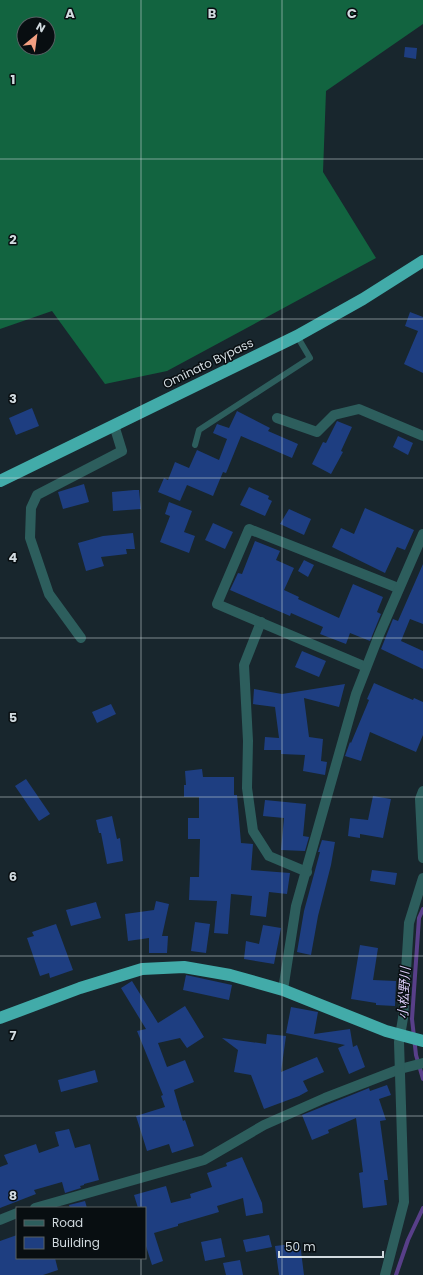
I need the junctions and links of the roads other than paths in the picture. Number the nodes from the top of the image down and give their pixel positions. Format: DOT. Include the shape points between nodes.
graph roads {
  1 [pos="423,260"];
  2 [pos="297,336"];
  3 [pos="277,418"];
  4 [pos="114,425"];
  5 [pos="423,436"];
  6 [pos="195,445"];
  7 [pos="0,481"];
  8 [pos="423,534"];
  9 [pos="398,588"];
  10 [pos="261,622"];
  11 [pos="81,638"];
  12 [pos="366,667"];
  13 [pos="423,791"];
  14 [pos="423,858"];
  15 [pos="307,872"];
  16 [pos="423,878"];
  17 [pos="283,990"];
  18 [pos="0,1018"];
  19 [pos="403,1035"];
  20 [pos="423,1041"];
  21 [pos="418,1065"];
  22 [pos="400,1069"];
  23 [pos="39,1207"];
  24 [pos="16,1213"];
  25 [pos="0,1220"];
  26 [pos="385,1275"];
  1 -- 2 [label="highway, Ominato Bypass" via="363,299"];
  2 -- 4 [label="highway, Ominato Bypass"];
  2 -- 6 [label="lane" via="310,358 199,430"];
  3 -- 5 [label="street" via="317,432 334,416 359,409"];
  4 -- 7 [label="highway, Ominato Bypass"];
  4 -- 11 [label="street" via="122,451 37,495 31,508 30,538 49,594"];
  8 -- 9 [label="street"];
  9 -- 10 [label="street" via="250,529 217,604"];
  9 -- 12 [label="street"];
  10 -- 12 [label="street"];
  10 -- 15 [label="street" via="244,664 248,740 247,788 253,831 269,856"];
  12 -- 15 [label="street" via="356,694"];
  13 -- 14 [label="street" via="420,799"];
  15 -- 17 [label="street" via="296,906"];
  16 -- 19 [label="street" via="409,923"];
  17 -- 18 [label="highway" via="230,975 184,967 142,969 80,988"];
  17 -- 19 [label="highway" via="386,1031"];
  19 -- 20 [label="highway"];
  19 -- 22 [label="street" via="398,1042"];
  21 -- 22 [label="street"];
  22 -- 23 [label="street" via="264,1125 204,1160"];
  22 -- 26 [label="street" via="404,1202"];
  24 -- 25 [label="street"];
}
